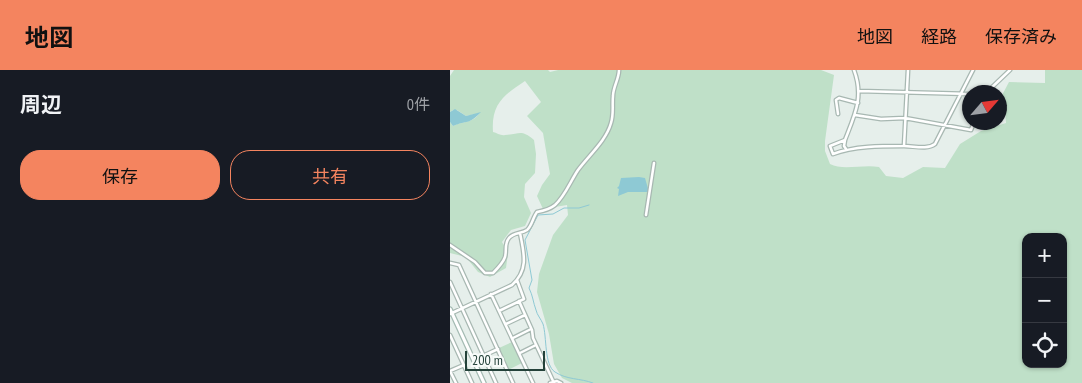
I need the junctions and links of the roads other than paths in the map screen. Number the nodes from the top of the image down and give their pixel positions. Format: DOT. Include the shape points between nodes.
graph roads {
  1 [pos="619,70"];
  2 [pos="854,70"];
  3 [pos="908,70"];
  4 [pos="973,70"];
  5 [pos="1010,70"];
  6 [pos="966,85"];
  7 [pos="994,85"];
  8 [pos="859,91"];
  9 [pos="906,92"];
  10 [pos="962,94"];
  11 [pos="858,103"];
  12 [pos="838,114"];
  13 [pos="855,115"];
  14 [pos="905,118"];
  15 [pos="946,125"];
  16 [pos="962,128"];
  17 [pos="845,140"];
  18 [pos="904,146"];
  19 [pos="846,149"];
  20 [pos="654,163"];
  21 [pos="646,215"];
  22 [pos="520,233"];
  23 [pos="450,245"];
  24 [pos="450,263"];
  25 [pos="517,280"];
  26 [pos="450,282"];
  27 [pos="491,294"];
  28 [pos="476,302"];
  29 [pos="519,302"];
  30 [pos="462,308"];
  31 [pos="499,311"];
  32 [pos="451,312"];
  33 [pos="525,315"];
  34 [pos="506,325"];
  35 [pos="531,329"];
  36 [pos="450,335"];
  37 [pos="512,339"];
  38 [pos="536,345"];
  39 [pos="498,349"];
  40 [pos="519,354"];
  41 [pos="483,356"];
  42 [pos="464,365"];
  43 [pos="552,382"];
  44 [pos="456,383"];
  45 [pos="472,383"];
  46 [pos="484,383"];
  47 [pos="496,383"];
  48 [pos="513,383"];
  49 [pos="533,383"];
  50 [pos="561,383"];
  1 -- 22 [label="street" via="608,133 555,205 537,212 529,228"];
  2 -- 8 [label="street"];
  3 -- 9 [label="street"];
  4 -- 6 [label="street"];
  5 -- 7 [label="street"];
  8 -- 9 [label="street"];
  8 -- 11 [label="street"];
  9 -- 10 [label="street"];
  9 -- 14 [label="street"];
  10 -- 15 [label="street"];
  11 -- 12 [label="street" via="839,98 836,100"];
  11 -- 13 [label="street"];
  13 -- 14 [label="street"];
  13 -- 17 [label="street"];
  14 -- 15 [label="street"];
  14 -- 18 [label="street"];
  15 -- 16 [label="street"];
  15 -- 18 [label="street" via="931,147"];
  17 -- 19 [label="street"];
  17 -- 19 [label="street" via="830,146 833,154"];
  18 -- 19 [label="street"];
  20 -- 21 [label="street"];
  22 -- 23 [label="street" via="509,237 505,244 505,257 493,273 485,273"];
  22 -- 25 [label="street" via="525,264"];
  24 -- 28 [label="street" via="459,265"];
  25 -- 27 [label="street"];
  25 -- 29 [label="street" via="524,299"];
  26 -- 30 [label="street"];
  27 -- 28 [label="street"];
  27 -- 31 [label="street"];
  28 -- 30 [label="street"];
  28 -- 39 [label="street"];
  29 -- 31 [label="street"];
  29 -- 33 [label="street"];
  30 -- 32 [label="street"];
  30 -- 41 [label="street"];
  31 -- 34 [label="street"];
  32 -- 46 [label="street"];
  33 -- 34 [label="street"];
  33 -- 35 [label="street"];
  34 -- 37 [label="street"];
  35 -- 37 [label="street"];
  35 -- 38 [label="street"];
  36 -- 42 [label="street"];
  37 -- 40 [label="street"];
  38 -- 40 [label="street"];
  38 -- 43 [label="street"];
  39 -- 41 [label="street"];
  39 -- 48 [label="street"];
  40 -- 49 [label="street"];
  41 -- 47 [label="street"];
  42 -- 44 [label="street" via="450,371"];
  42 -- 45 [label="street"];
  43 -- 50 [label="street" via="557,380"];
}
